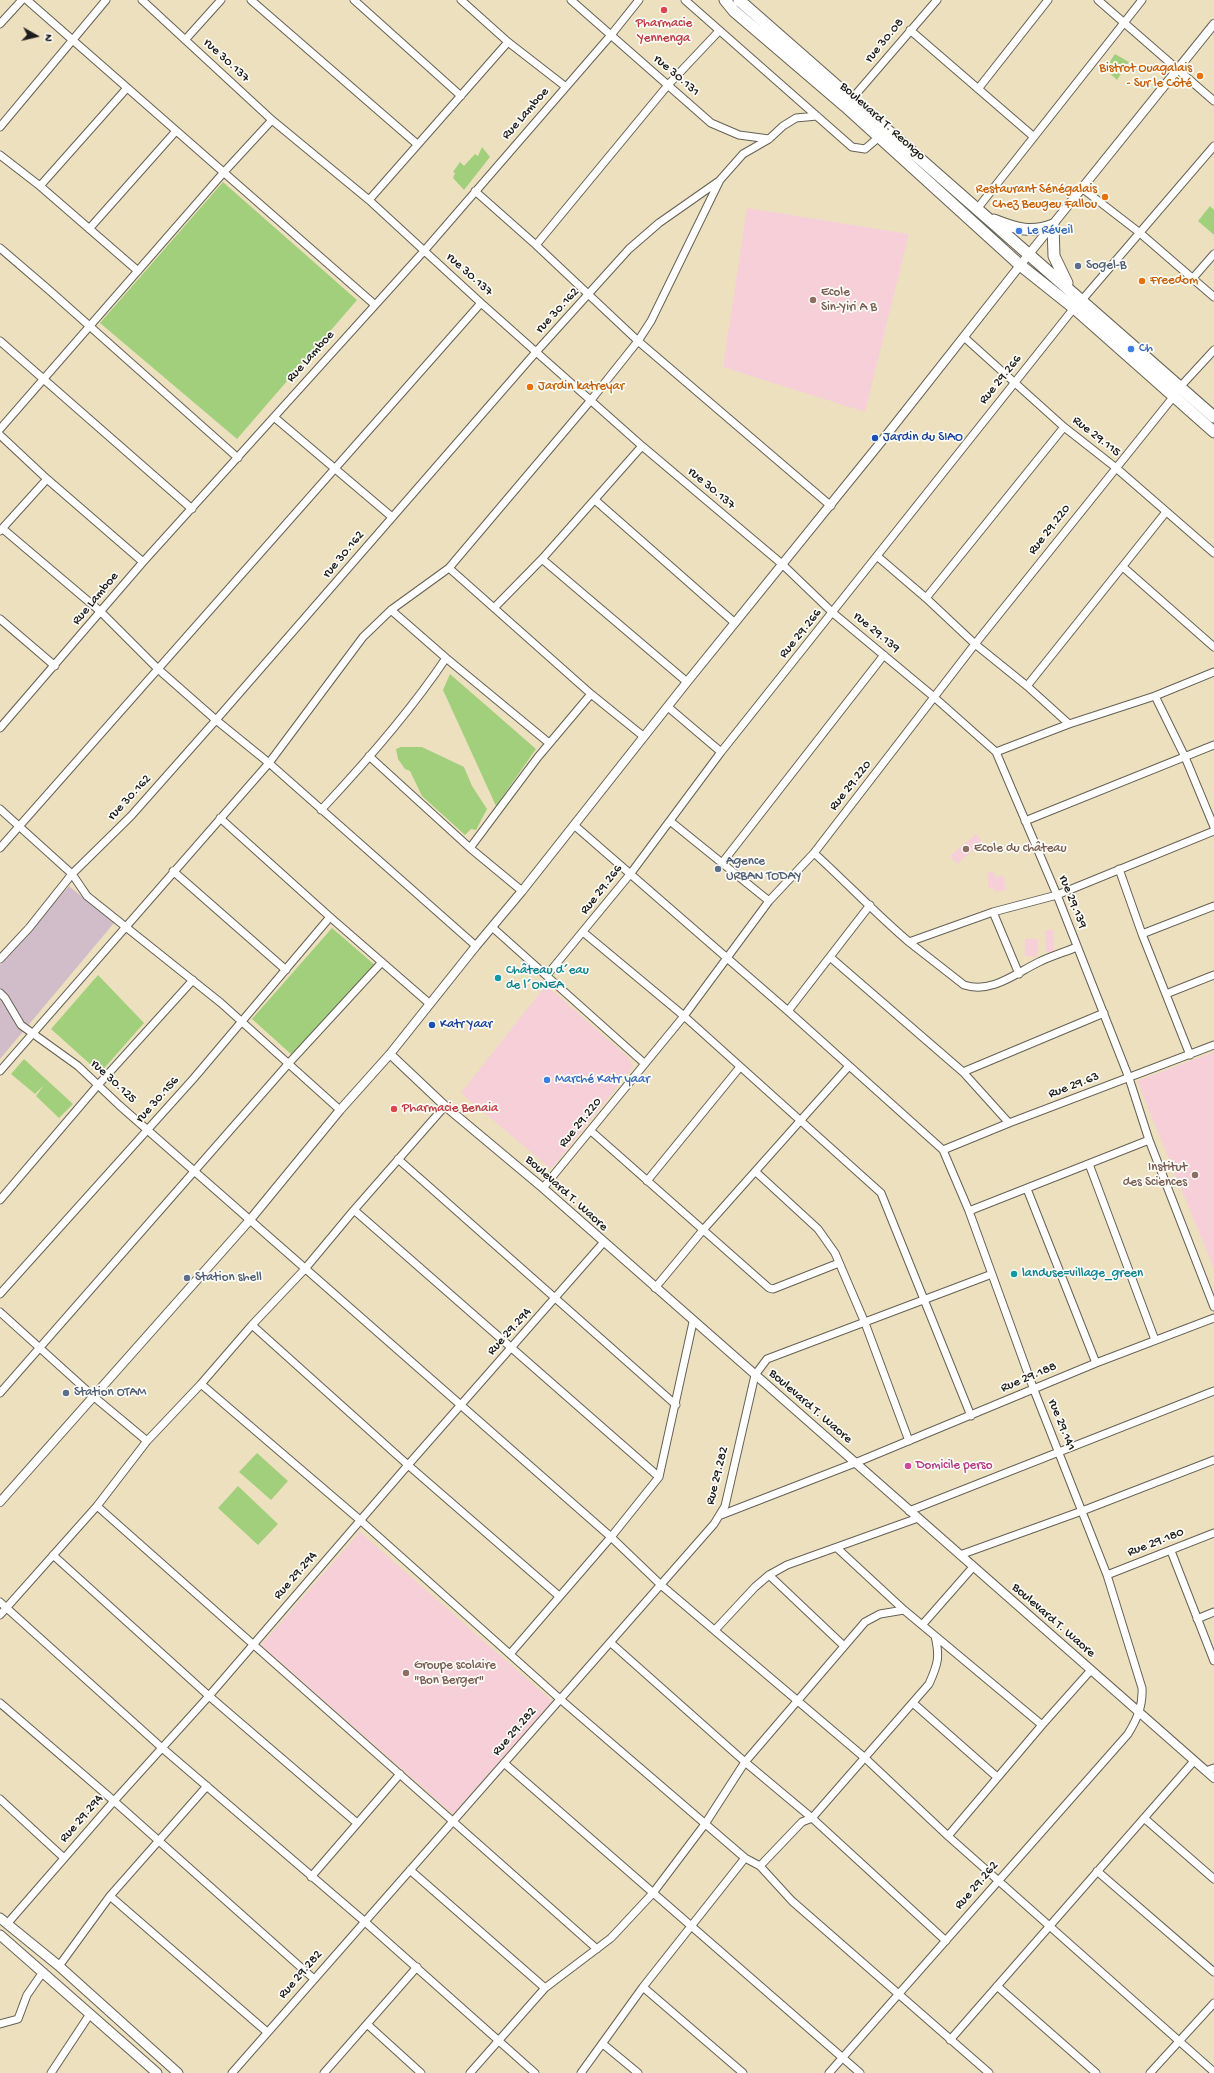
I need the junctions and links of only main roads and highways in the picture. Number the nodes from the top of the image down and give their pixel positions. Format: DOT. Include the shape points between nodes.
graph roads {
  1 [pos="725,0"];
  2 [pos="739,0"];
  3 [pos="849,102"];
  4 [pos="987,218"];
  5 [pos="1069,288"];
  6 [pos="1078,304"];
  7 [pos="1177,391"];
  8 [pos="1214,417"];
  9 [pos="1214,432"];
  10 [pos="4,1921"];
  11 [pos="0,1935"];
  12 [pos="158,2073"];
  13 [pos="178,2073"];
  1 -- 3 [label="main road, Boulevard T. Reongo" via="766,39"];
  2 -- 3 [label="main road, Boulevard T. Reongo"];
  3 -- 4 [label="main road, Boulevard T. Reongo"];
  3 -- 6 [label="main road, Boulevard T. Reongo" via="879,137 1020,265"];
  4 -- 5 [label="main road, Boulevard T. Reongo"];
  4 -- 5 [label="main road" via="1025,231 1052,226 1054,256"];
  5 -- 6 [label="main road, Boulevard T. Reongo"];
  6 -- 7 [label="main road"];
  7 -- 8 [label="main road"];
  7 -- 9 [label="main road"];
  10 -- 13 [label="main road" via="59,1966"];
  11 -- 12 [label="main road"];
}
